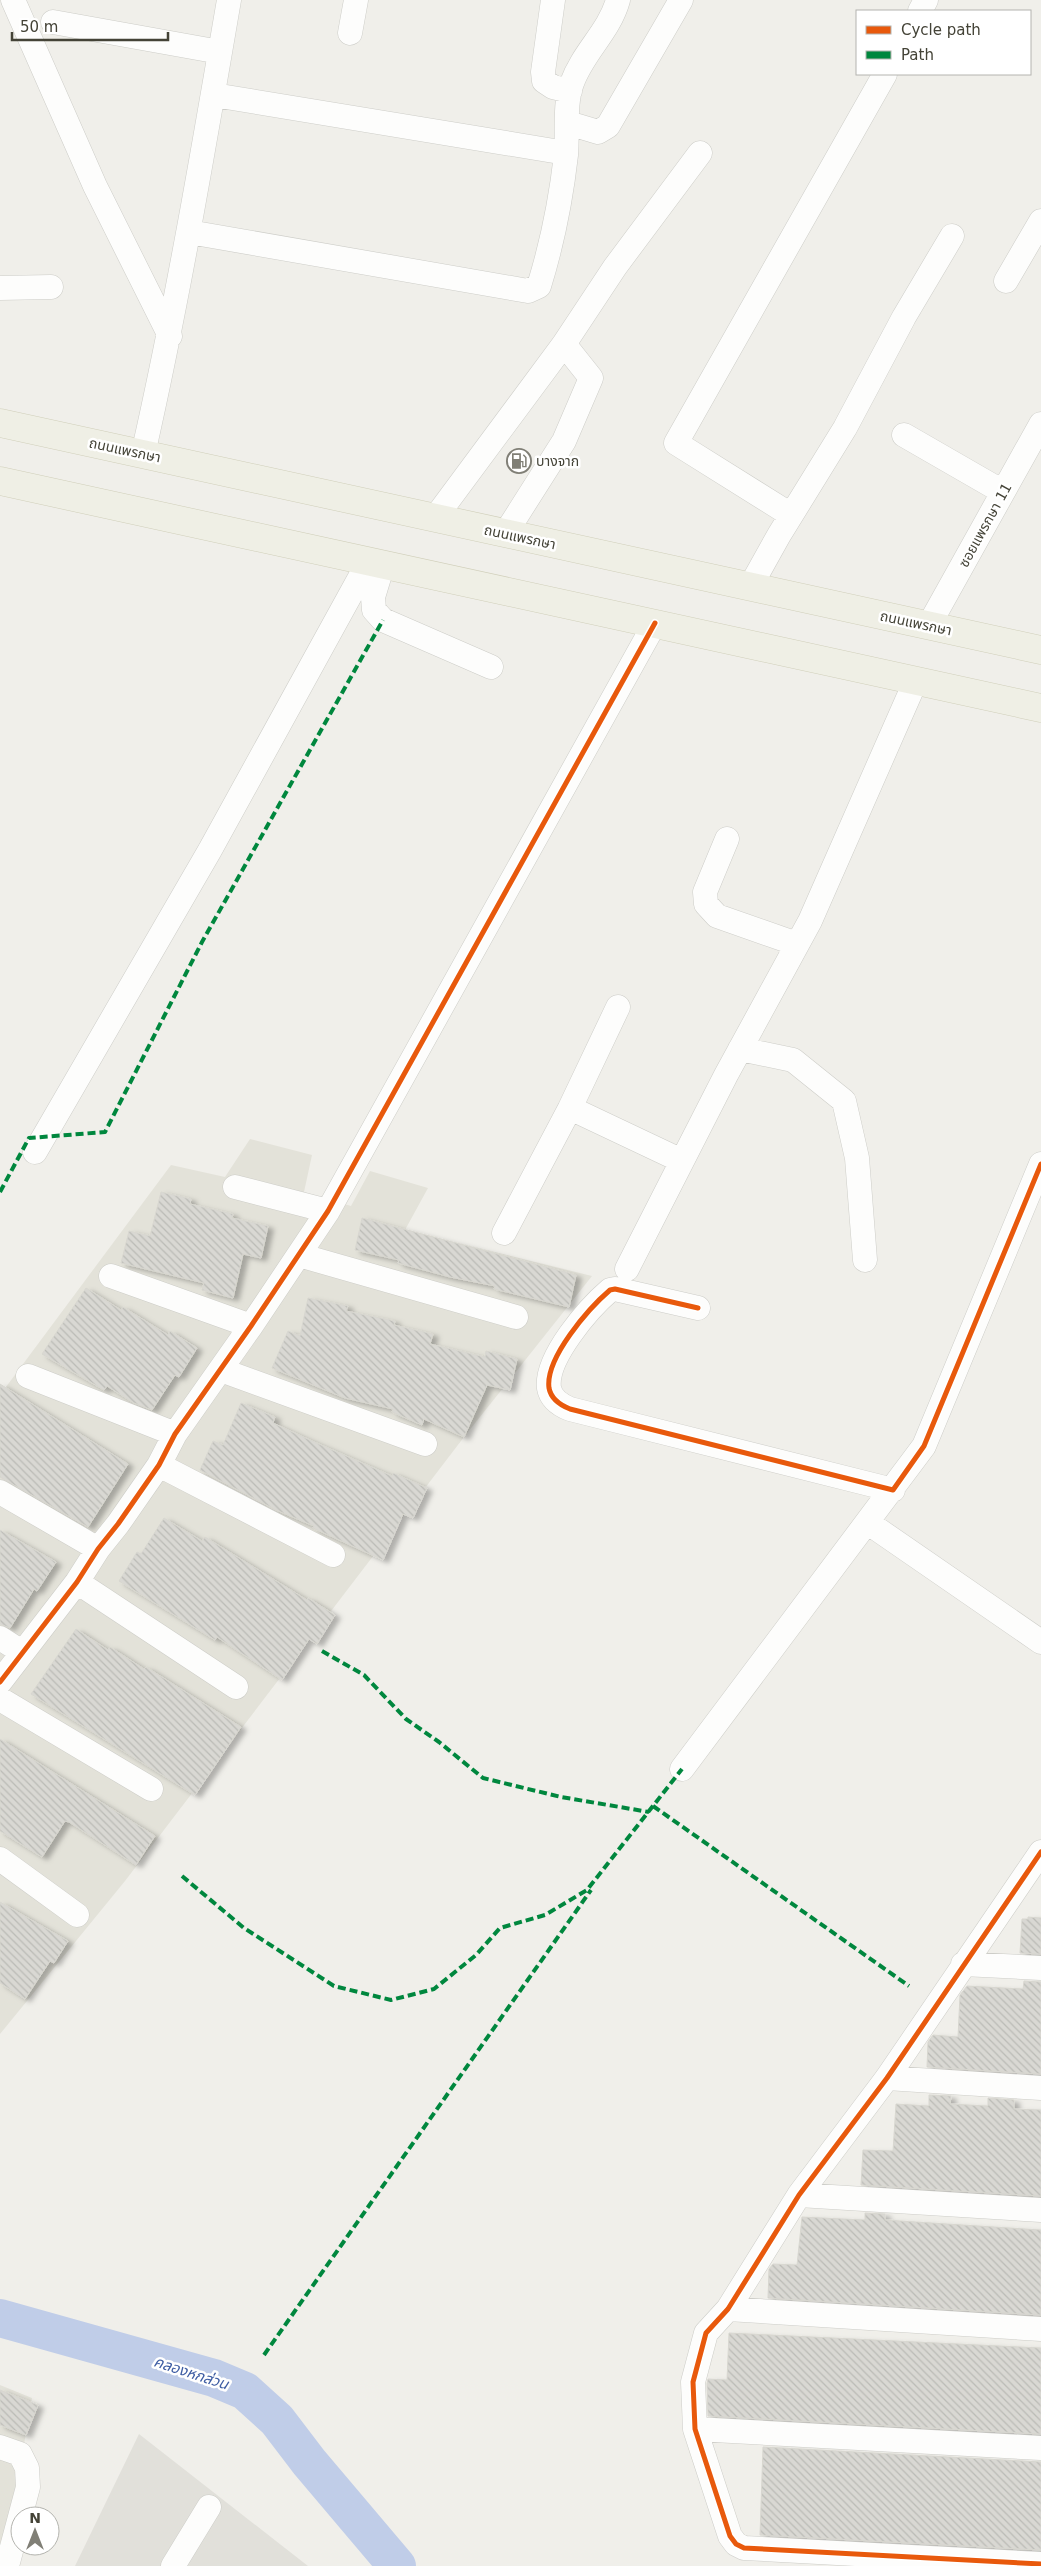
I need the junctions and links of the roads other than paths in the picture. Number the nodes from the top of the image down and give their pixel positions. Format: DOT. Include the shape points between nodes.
graph roads {
  1 [pos="13,0"];
  2 [pos="229,0"];
  3 [pos="356,0"];
  4 [pos="553,0"];
  5 [pos="618,0"];
  6 [pos="680,0"];
  7 [pos="53,22"];
  8 [pos="350,33"];
  9 [pos="220,52"];
  10 [pos="884,75"];
  11 [pos="570,91"];
  12 [pos="214,95"];
  13 [pos="568,123"];
  14 [pos="566,153"];
  15 [pos="700,153"];
  16 [pos="1041,221"];
  17 [pos="189,232"];
  18 [pos="952,236"];
  19 [pos="1006,281"];
  20 [pos="51,287"];
  21 [pos="0,288"];
  22 [pos="170,336"];
  23 [pos="564,344"];
  24 [pos="0,423"];
  25 [pos="1041,424"];
  26 [pos="904,435"];
  27 [pos="143,454"];
  28 [pos="0,481"];
  29 [pos="1003,492"];
  30 [pos="791,515"];
  31 [pos="435,518"];
  32 [pos="505,534"];
  33 [pos="376,562"];
  34 [pos="750,587"];
  35 [pos="655,623"];
  36 [pos="928,625"];
  37 [pos="1041,650"];
  38 [pos="491,667"];
  39 [pos="916,680"];
  40 [pos="1041,708"];
  41 [pos="727,839"];
  42 [pos="796,944"];
  43 [pos="618,1007"];
  44 [pos="740,1049"];
  45 [pos="570,1108"];
  46 [pos="35,1152"];
  47 [pos="682,1161"];
  48 [pos="1041,1164"];
  49 [pos="235,1186"];
  50 [pos="328,1211"];
  51 [pos="504,1233"];
  52 [pos="299,1255"];
  53 [pos="864,1260"];
  54 [pos="627,1268"];
  55 [pos="111,1276"];
  56 [pos="698,1308"];
  57 [pos="516,1317"];
  58 [pos="251,1326"];
  59 [pos="221,1370"];
  60 [pos="28,1376"];
  61 [pos="176,1434"];
  62 [pos="425,1444"];
  63 [pos="159,1465"];
  64 [pos="893,1490"];
  65 [pos="0,1492"];
  66 [pos="867,1522"];
  67 [pos="98,1549"];
  68 [pos="333,1555"];
  69 [pos="77,1582"];
  70 [pos="0,1638"];
  71 [pos="1041,1642"];
  72 [pos="22,1652"];
  73 [pos="0,1682"];
  74 [pos="236,1687"];
  75 [pos="0,1699"];
  76 [pos="682,1769"];
  77 [pos="151,1789"];
  78 [pos="1041,1852"];
  79 [pos="0,1859"];
  80 [pos="77,1915"];
  81 [pos="963,1964"];
  82 [pos="1041,1968"];
  83 [pos="887,2078"];
  84 [pos="1041,2088"];
  85 [pos="798,2196"];
  86 [pos="1041,2210"];
  87 [pos="728,2309"];
  88 [pos="1041,2329"];
  89 [pos="695,2429"];
  90 [pos="0,2447"];
  91 [pos="1041,2448"];
  92 [pos="209,2507"];
  93 [pos="1008,2564"];
  94 [pos="1041,2564"];
  95 [pos="7,2566"];
  96 [pos="173,2566"];
  1 -- 22 [label="street" via="95,186"];
  2 -- 9 [label="street"];
  3 -- 8 [label="street"];
  4 -- 11 [label="street" via="544,81"];
  5 -- 11 [label="street" via="606,29 586,55"];
  6 -- 13 [label="street" via="608,126 598,132"];
  7 -- 9 [label="street"];
  9 -- 12 [label="street"];
  10 -- 30 [label="street" via="676,443"];
  11 -- 13 [label="street"];
  12 -- 14 [label="street"];
  12 -- 17 [label="street"];
  13 -- 14 [label="street"];
  14 -- 17 [label="street" via="548,257 539,286 528,291"];
  15 -- 23 [label="street" via="615,267"];
  16 -- 19 [label="street"];
  17 -- 22 [label="street"];
  18 -- 30 [label="street" via="845,428"];
  20 -- 21 [label="street"];
  22 -- 27 [label="street"];
  23 -- 31 [label="street"];
  23 -- 32 [label="street" via="591,378 564,441"];
  24 -- 27 [label="main road, ถนนแพรกษา"];
  25 -- 29 [label="street, ซอยแพรกษา 11"];
  26 -- 29 [label="street"];
  27 -- 31 [label="main road, ถนนแพรกษา"];
  28 -- 33 [label="main road"];
  29 -- 36 [label="street, ซอยแพรกษา 11"];
  30 -- 34 [label="street"];
  31 -- 32 [label="main road, ถนนแพรกษา"];
  32 -- 34 [label="main road, ถนนแพรกษา"];
  33 -- 35 [label="main road"];
  33 -- 38 [label="street" via="374,610 383,620"];
  33 -- 46 [label="street"];
  34 -- 36 [label="main road, ถนนแพรกษา"];
  35 -- 39 [label="main road"];
  35 -- 50 [label="street"];
  36 -- 37 [label="main road, ถนนแพรกษา"];
  39 -- 40 [label="main road"];
  39 -- 42 [label="street" via="810,921"];
  41 -- 42 [label="street" via="705,892 706,904 717,916"];
  42 -- 44 [label="street"];
  43 -- 45 [label="street"];
  44 -- 47 [label="street"];
  44 -- 53 [label="street" via="793,1060 844,1101 858,1158"];
  45 -- 47 [label="street"];
  45 -- 51 [label="street"];
  47 -- 54 [label="street"];
  48 -- 64 [label="street" via="924,1446"];
  49 -- 50 [label="street"];
  50 -- 52 [label="street"];
  52 -- 57 [label="street"];
  52 -- 58 [label="street"];
  55 -- 58 [label="street"];
  56 -- 64 [label="street" via="610,1290 583,1317 557,1358 549,1378 554,1399 579,1412"];
  58 -- 59 [label="street"];
  59 -- 61 [label="street"];
  59 -- 62 [label="street"];
  60 -- 61 [label="street"];
  61 -- 63 [label="street"];
  63 -- 67 [label="street"];
  63 -- 68 [label="street"];
  64 -- 66 [label="street"];
  65 -- 67 [label="street"];
  66 -- 71 [label="street"];
  66 -- 76 [label="street"];
  67 -- 69 [label="street"];
  69 -- 72 [label="street"];
  69 -- 74 [label="street"];
  70 -- 72 [label="street"];
  72 -- 73 [label="street"];
  75 -- 77 [label="street"];
  78 -- 81 [label="street"];
  79 -- 80 [label="street"];
  81 -- 82 [label="street"];
  81 -- 83 [label="street"];
  83 -- 84 [label="street"];
  83 -- 85 [label="street"];
  85 -- 86 [label="street"];
  85 -- 87 [label="street"];
  87 -- 88 [label="street"];
  87 -- 89 [label="street" via="706,2333 693,2382"];
  89 -- 91 [label="street"];
  89 -- 93 [label="street" via="730,2536 744,2548"];
  90 -- 95 [label="street" via="20,2454 27,2468 28,2487"];
  92 -- 96 [label="street"];
  93 -- 94 [label="street"];
}
